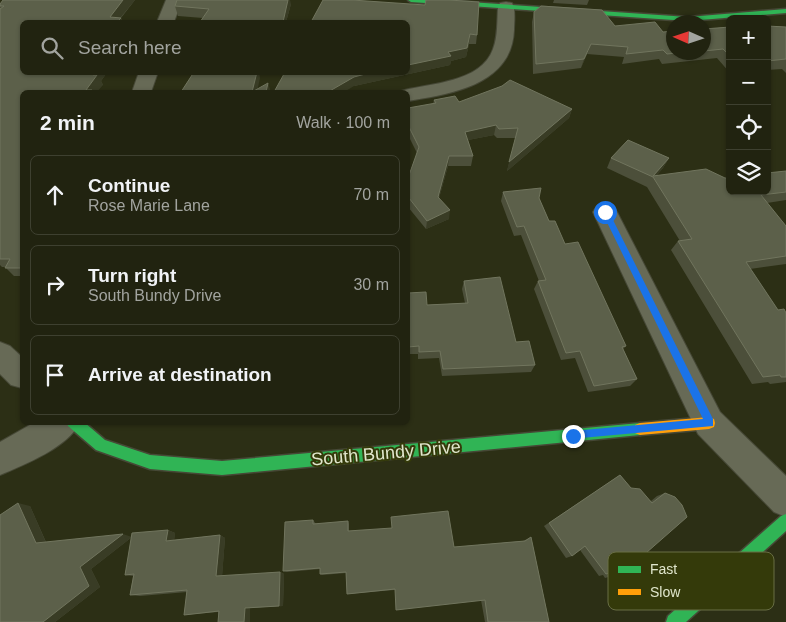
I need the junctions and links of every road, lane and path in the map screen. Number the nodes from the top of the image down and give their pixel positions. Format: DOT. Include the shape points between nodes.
graph roads {
  1 [pos="174,0"];
  2 [pos="411,0"];
  3 [pos="506,7"];
  4 [pos="786,11"];
  5 [pos="167,20"];
  6 [pos="148,75"];
  7 [pos="143,90"];
  8 [pos="410,95"];
  9 [pos="605,212"];
  10 [pos="0,355"];
  11 [pos="20,373"];
  12 [pos="710,423"];
  13 [pos="60,425"];
  14 [pos="77,425"];
  15 [pos="0,459"];
  16 [pos="786,500"];
  17 [pos="786,521"];
  18 [pos="752,552"];
  19 [pos="687,610"];
  20 [pos="674,622"];
  1 -- 5 [label="street"];
  2 -- 3 [label="street"];
  3 -- 4 [label="street" via="688,19"];
  3 -- 8 [label="street" via="502,51 492,65 474,79"];
  6 -- 7 [label="street"];
  9 -- 12 [label="street"];
  10 -- 11 [label="street"];
  12 -- 14 [label="street, South Bundy Drive" via="222,468 150,462 101,445"];
  12 -- 16 [label="street"];
  13 -- 15 [label="street"];
  17 -- 18 [label="street"];
  19 -- 20 [label="street"];
}
